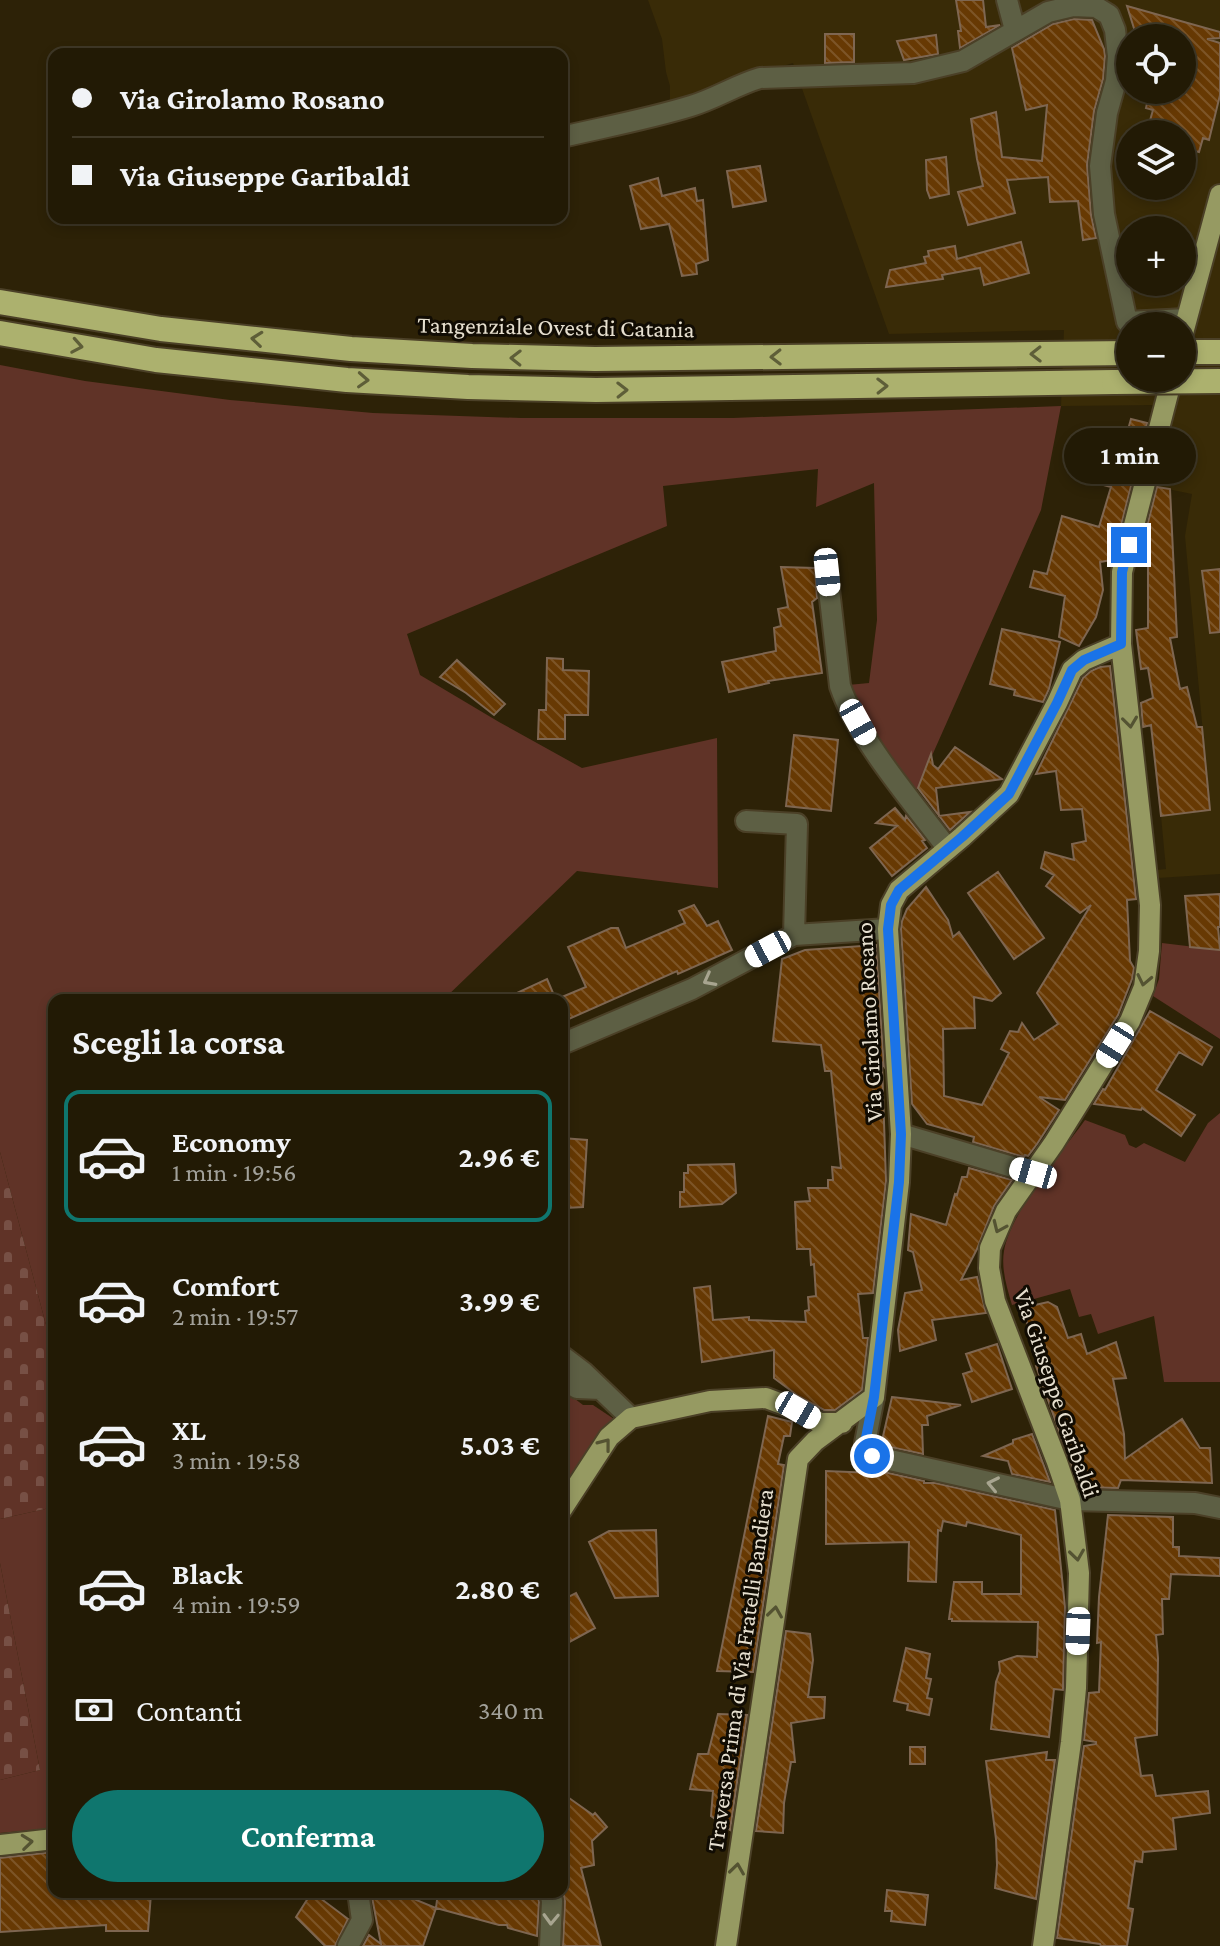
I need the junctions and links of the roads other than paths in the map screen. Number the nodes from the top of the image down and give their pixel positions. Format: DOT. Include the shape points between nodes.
graph roads {
  1 [pos="1007,0"];
  2 [pos="1015,30"];
  3 [pos="568,136"];
  4 [pos="1220,195"];
  5 [pos="0,302"];
  6 [pos="1120,312"];
  7 [pos="1188,312"];
  8 [pos="0,333"];
  9 [pos="1116,341"];
  10 [pos="1196,352"];
  11 [pos="1220,352"];
  12 [pos="1220,381"];
  13 [pos="1155,392"];
  14 [pos="1168,392"];
  15 [pos="1165,404"];
  16 [pos="827,572"];
  17 [pos="1121,644"];
  18 [pos="746,821"];
  19 [pos="948,849"];
  20 [pos="888,929"];
  21 [pos="794,935"];
  22 [pos="568,1041"];
  23 [pos="901,1134"];
  24 [pos="1033,1173"];
  25 [pos="568,1361"];
  26 [pos="568,1383"];
  27 [pos="601,1389"];
  28 [pos="874,1397"];
  29 [pos="631,1418"];
  30 [pos="842,1423"];
  31 [pos="568,1500"];
  32 [pos="1070,1500"];
  33 [pos="1220,1508"];
  34 [pos="48,1840"];
  35 [pos="0,1845"];
  36 [pos="359,1898"];
  37 [pos="551,1898"];
  38 [pos="348,1946"];
  39 [pos="550,1946"];
  40 [pos="726,1946"];
  41 [pos="1043,1946"];
  1 -- 2 [label="street"];
  2 -- 3 [label="street" via="963,61 913,73 760,78 691,106"];
  2 -- 6 [label="street" via="1048,12 1073,6 1096,7 1109,15 1115,30 1116,81 1100,166"];
  4 -- 7 [label="main road"];
  9 -- 5 [label="highway, Tangenziale Ovest di Catania, one-way" via="595,359 472,356 161,329"];
  8 -- 12 [label="highway, one-way, bridge" via="156,360 468,387 596,390"];
  10 -- 11 [label="highway"];
  13 -- 15 [label="street"];
  14 -- 15 [label="main road, Via Giuseppe Garibaldi"];
  15 -- 17 [label="main road, Via Giuseppe Garibaldi" via="1122,572"];
  16 -- 19 [label="street" via="844,698 871,746"];
  17 -- 19 [label="main road, Via Girolamo Rosano" via="1072,670 1009,794"];
  17 -- 24 [label="main road, Via Giuseppe Garibaldi, one-way" via="1150,905 1144,987 1130,1021"];
  18 -- 21 [label="street" via="797,824"];
  19 -- 20 [label="main road, Via Girolamo Rosano" via="899,890"];
  20 -- 21 [label="street"];
  20 -- 23 [label="main road, Via Girolamo Rosano"];
  21 -- 22 [label="street, one-way" via="692,989"];
  23 -- 24 [label="street"];
  23 -- 28 [label="main road, Via Girolamo Rosano"];
  24 -- 32 [label="main road, Via Giuseppe Garibaldi, one-way" via="1006,1211 990,1248 989,1268 995,1301"];
  25 -- 27 [label="street"];
  26 -- 27 [label="street"];
  27 -- 29 [label="street"];
  28 -- 30 [label="main road"];
  32 -- 28 [label="street, Via Girolamo Rosano, one-way" via="872,1456 865,1443"];
  29 -- 30 [label="main road" via="710,1401 766,1398 820,1423"];
  31 -- 29 [label="main road, one-way" via="609,1437"];
  40 -- 30 [label="main road, Traversa Prima di Via Fratelli Bandiera, one-way" via="798,1459"];
  32 -- 33 [label="street"];
  32 -- 41 [label="main road, Via Giuseppe Garibaldi, one-way" via="1079,1573 1076,1688"];
  35 -- 34 [label="main road, one-way"];
  36 -- 38 [label="street" via="362,1920"];
  37 -- 39 [label="street, one-way"];
}
